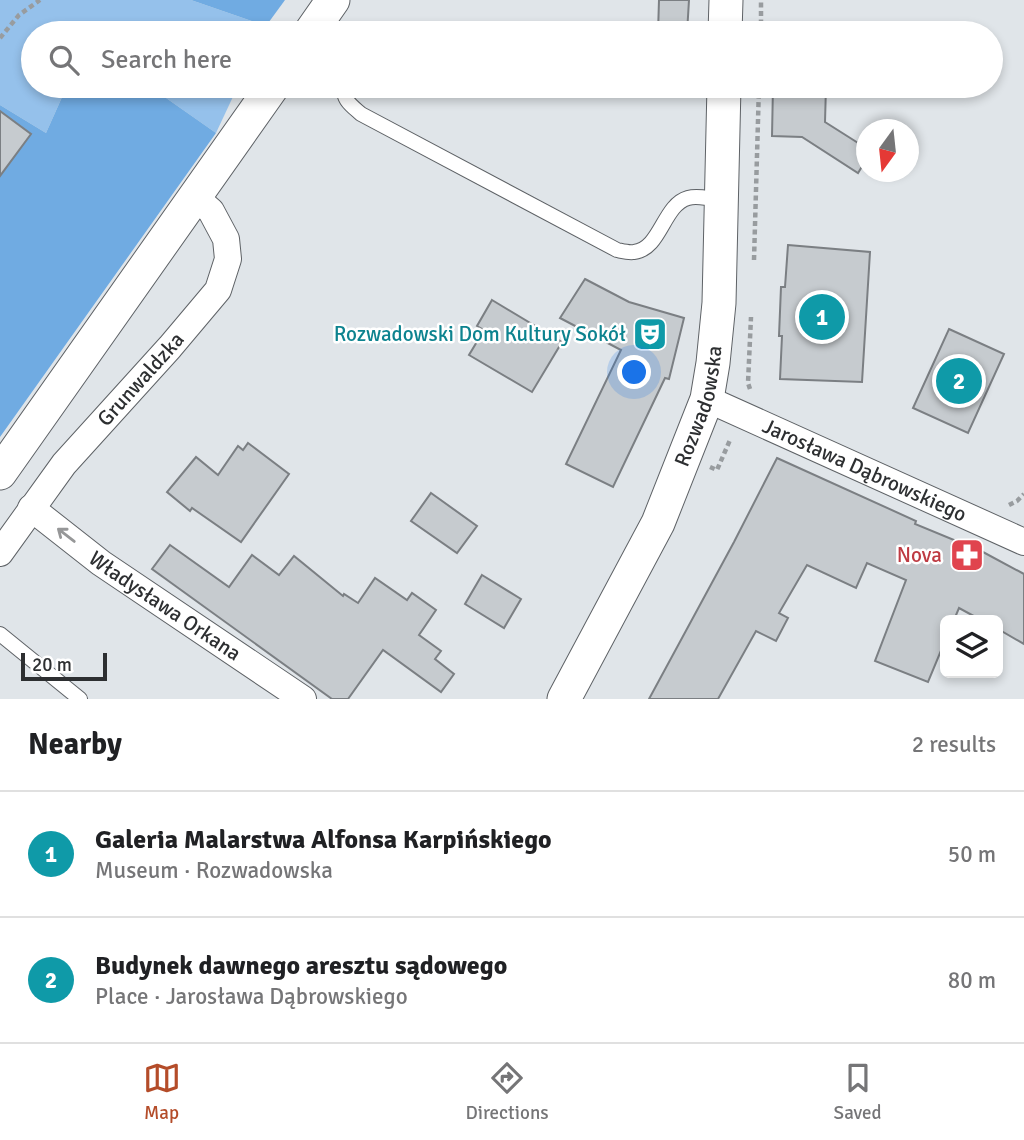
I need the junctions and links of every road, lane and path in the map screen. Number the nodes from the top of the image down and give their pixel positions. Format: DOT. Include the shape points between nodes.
graph roads {
  1 [pos="40,0"];
  2 [pos="726,0"];
  3 [pos="761,0"];
  4 [pos="725,21"];
  5 [pos="761,21"];
  6 [pos="0,38"];
  7 [pos="265,98"];
  8 [pos="346,98"];
  9 [pos="724,98"];
  10 [pos="759,98"];
  11 [pos="195,197"];
  12 [pos="722,201"];
  13 [pos="753,268"];
  14 [pos="752,306"];
  15 [pos="752,394"];
  16 [pos="707,398"];
  17 [pos="0,472"];
  18 [pos="31,508"];
  19 [pos="1024,542"];
  20 [pos="0,554"];
  21 [pos="0,634"];
  22 [pos="80,699"];
  23 [pos="303,699"];
  24 [pos="564,699"];
  1 -- 6 [label="path" via="19,15"];
  2 -- 4 [label="street"];
  3 -- 5 [label="path"];
  7 -- 11 [label="street"];
  8 -- 12 [label="lane" via="361,114 617,250 640,250 688,198"];
  9 -- 12 [label="street, Rozwadowska"];
  10 -- 13 [label="path"];
  11 -- 17 [label="street"];
  11 -- 18 [label="street, Grunwaldzka" via="211,211 226,239 228,259 218,290 64,464"];
  12 -- 16 [label="street, Rozwadowska" via="719,303"];
  14 -- 15 [label="path" via="748,383"];
  16 -- 19 [label="street, Jarosława Dąbrowskiego"];
  16 -- 24 [label="street, Rozwadowska" via="658,523"];
  18 -- 20 [label="street, Grunwaldzka"];
  23 -- 18 [label="street, Władysława Orkana, one-way" via="101,563"];
  21 -- 22 [label="lane"];
}
